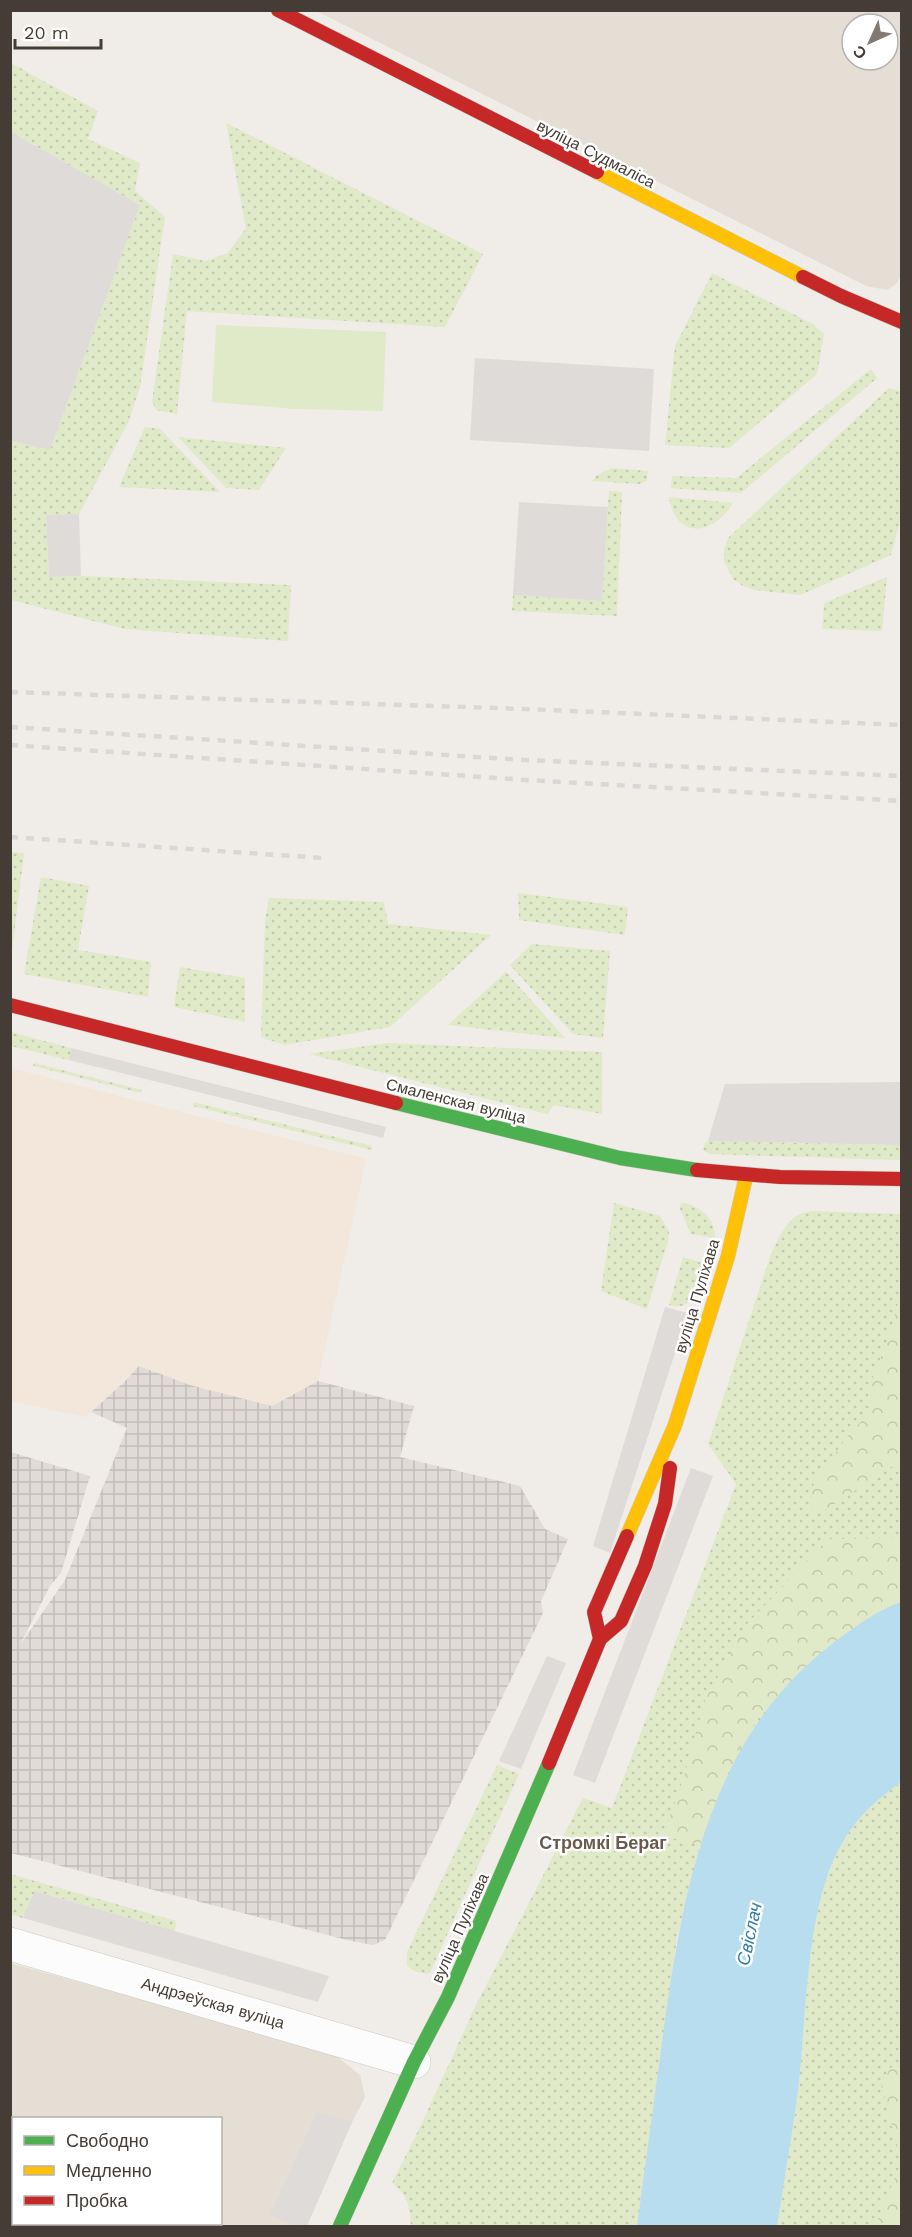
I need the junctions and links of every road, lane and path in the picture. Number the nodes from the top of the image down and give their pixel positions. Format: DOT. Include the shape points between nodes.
graph roads {
  1 [pos="278,10"];
  2 [pos="902,322"];
  3 [pos="10,1005"];
  4 [pos="746,1176"];
  5 [pos="902,1179"];
  6 [pos="675,1425"];
  7 [pos="600,1639"];
  8 [pos="10,1944"];
  9 [pos="414,2062"];
  10 [pos="340,2226"];
  1 -- 2 [label="street, вуліца Судмаліса" via="841,296"];
  3 -- 4 [label="street, Смаленская вуліца" via="603,1155 655,1166"];
  4 -- 5 [label="street, Смаленская вуліца"];
  4 -- 6 [label="street, вуліца Пуліхава" via="728,1256"];
  6 -- 7 [label="street, вуліца Пуліхава" via="594,1612"];
  6 -- 7 [label="street, вуліца Пуліхава" via="665,1504 645,1566 621,1621"];
  7 -- 9 [label="street, вуліца Пуліхава" via="521,1832 448,1997"];
  8 -- 9 [label="street, Андрэеўская вуліца"];
  9 -- 10 [label="street, вуліца Пуліхава"];
}
